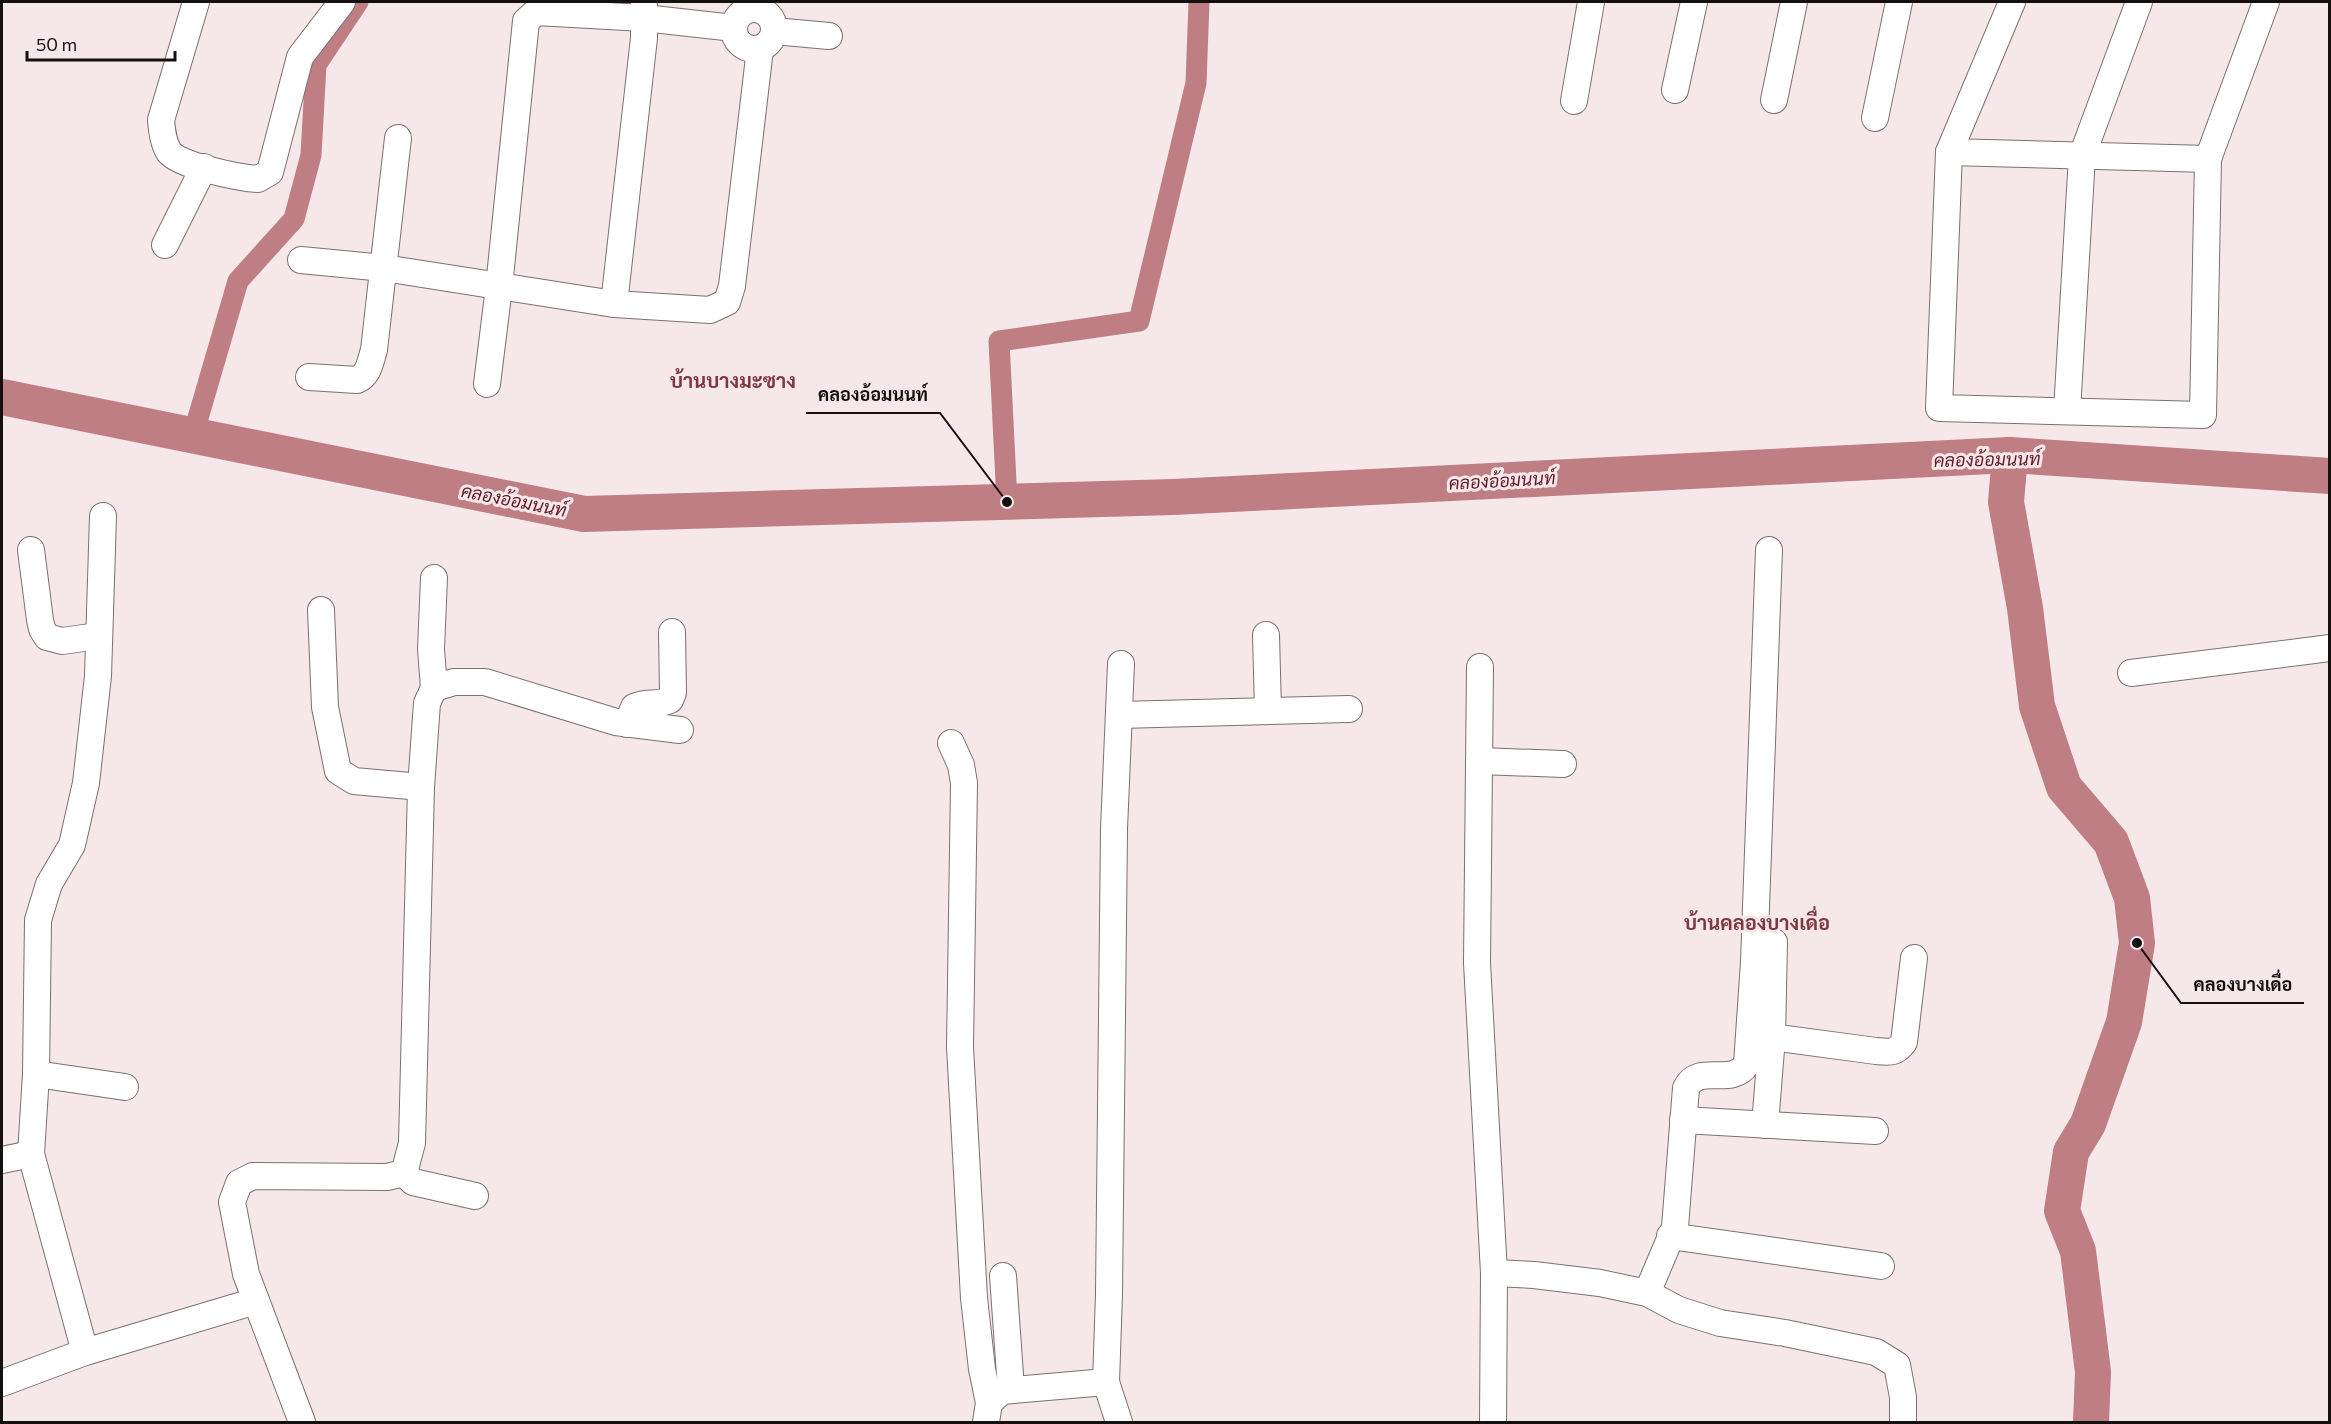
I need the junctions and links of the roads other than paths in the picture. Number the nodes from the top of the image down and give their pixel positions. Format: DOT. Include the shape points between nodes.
graph roads {
  1 [pos="196,2"];
  2 [pos="342,2"];
  3 [pos="1591,2"];
  4 [pos="1694,2"];
  5 [pos="1794,2"];
  6 [pos="1899,2"];
  7 [pos="2013,2"];
  8 [pos="2139,2"];
  9 [pos="2266,2"];
  10 [pos="644,10"];
  11 [pos="743,13"];
  12 [pos="829,36"];
  13 [pos="767,40"];
  14 [pos="1675,90"];
  15 [pos="1774,100"];
  16 [pos="1574,101"];
  17 [pos="1875,118"];
  18 [pos="398,138"];
  19 [pos="1949,152"];
  20 [pos="2082,156"];
  21 [pos="2208,159"];
  22 [pos="204,167"];
  23 [pos="165,245"];
  24 [pos="301,261"];
  25 [pos="384,268"];
  26 [pos="499,286"];
  27 [pos="614,304"];
  28 [pos="309,376"];
  29 [pos="487,384"];
  30 [pos="2067,411"];
  31 [pos="103,516"];
  32 [pos="31,550"];
  33 [pos="1769,550"];
  34 [pos="434,578"];
  35 [pos="321,610"];
  36 [pos="672,632"];
  37 [pos="1266,635"];
  38 [pos="98,636"];
  39 [pos="2330,648"];
  40 [pos="1121,664"];
  41 [pos="1480,667"];
  42 [pos="2131,673"];
  43 [pos="434,688"];
  44 [pos="1349,709"];
  45 [pos="1268,711"];
  46 [pos="1119,715"];
  47 [pos="627,724"];
  48 [pos="680,730"];
  49 [pos="951,743"];
  50 [pos="1479,761"];
  51 [pos="1563,765"];
  52 [pos="421,787"];
  53 [pos="1773,942"];
  54 [pos="1914,958"];
  55 [pos="1772,1037"];
  56 [pos="36,1074"];
  57 [pos="125,1087"];
  58 [pos="1683,1120"];
  59 [pos="1765,1125"];
  60 [pos="1875,1131"];
  61 [pos="31,1154"];
  62 [pos="2,1160"];
  63 [pos="404,1173"];
  64 [pos="475,1196"];
  65 [pos="1670,1236"];
  66 [pos="1881,1266"];
  67 [pos="1494,1273"];
  68 [pos="1003,1276"];
  69 [pos="1647,1293"];
  70 [pos="256,1301"];
  71 [pos="85,1352"];
  72 [pos="1106,1382"];
  73 [pos="2,1383"];
  74 [pos="1011,1389"];
  75 [pos="987,1413"];
  76 [pos="302,1422"];
  77 [pos="1119,1422"];
  78 [pos="1493,1422"];
  79 [pos="1904,1422"];
  1 -- 22 [label="street" via="161,120 170,153"];
  2 -- 22 [label="street" via="300,57 270,172 250,178"];
  3 -- 16 [label="street"];
  4 -- 14 [label="street"];
  5 -- 15 [label="street"];
  6 -- 17 [label="street"];
  7 -- 19 [label="street"];
  8 -- 20 [label="street"];
  9 -- 21 [label="street"];
  10 -- 11 [label="street"];
  10 -- 26 [label="street" via="536,12 526,21"];
  10 -- 27 [label="street"];
  11 -- 13 [label="street" via="764,11 773,23"];
  12 -- 13 [label="street"];
  13 -- 27 [label="street" via="727,302 710,310"];
  18 -- 25 [label="street"];
  19 -- 20 [label="street"];
  19 -- 30 [label="street" via="1939,408"];
  20 -- 21 [label="street"];
  20 -- 30 [label="street"];
  21 -- 30 [label="street" via="2203,415"];
  22 -- 23 [label="street"];
  24 -- 25 [label="street"];
  25 -- 26 [label="street"];
  25 -- 28 [label="street" via="374,350 366,374 357,380"];
  26 -- 27 [label="street"];
  26 -- 29 [label="street"];
  31 -- 38 [label="street"];
  32 -- 38 [label="street" via="40,620 47,637 62,641"];
  33 -- 58 [label="street" via="1747,1064 1734,1075 1690,1080"];
  34 -- 43 [label="street"];
  35 -- 52 [label="street" via="325,707 338,771 354,781"];
  36 -- 47 [label="street" via="670,700 634,707"];
  37 -- 45 [label="street"];
  38 -- 56 [label="street" via="98,676 86,783 72,845 49,884 38,920"];
  39 -- 42 [label="street"];
  40 -- 46 [label="street"];
  41 -- 50 [label="street"];
  43 -- 47 [label="street" via="454,682 485,682"];
  43 -- 52 [label="street" via="428,703"];
  44 -- 45 [label="street"];
  45 -- 46 [label="street"];
  46 -- 72 [label="street"];
  47 -- 48 [label="street"];
  49 -- 75 [label="street" via="964,783 960,1047 974,1298"];
  50 -- 51 [label="street"];
  50 -- 67 [label="street" via="1478,963"];
  52 -- 63 [label="street" via="412,1143"];
  53 -- 55 [label="street"];
  54 -- 55 [label="street" via="1900,1049 1892,1053"];
  55 -- 59 [label="street"];
  56 -- 57 [label="street"];
  56 -- 61 [label="street"];
  58 -- 59 [label="street"];
  58 -- 65 [label="street" via="1675,1227"];
  59 -- 60 [label="street"];
  61 -- 62 [label="street"];
  61 -- 71 [label="street"];
  63 -- 64 [label="street" via="413,1182"];
  63 -- 70 [label="street" via="253,1176 239,1183 232,1202 246,1274"];
  65 -- 66 [label="street"];
  65 -- 69 [label="street"];
  67 -- 69 [label="street" via="1600,1283"];
  67 -- 78 [label="street"];
  68 -- 74 [label="street"];
  69 -- 79 [label="street" via="1679,1310 1720,1323 1876,1352 1897,1365"];
  70 -- 71 [label="street"];
  70 -- 76 [label="street"];
  71 -- 73 [label="street"];
  72 -- 74 [label="street"];
  72 -- 77 [label="street"];
  74 -- 75 [label="street" via="1002,1391"];
}
